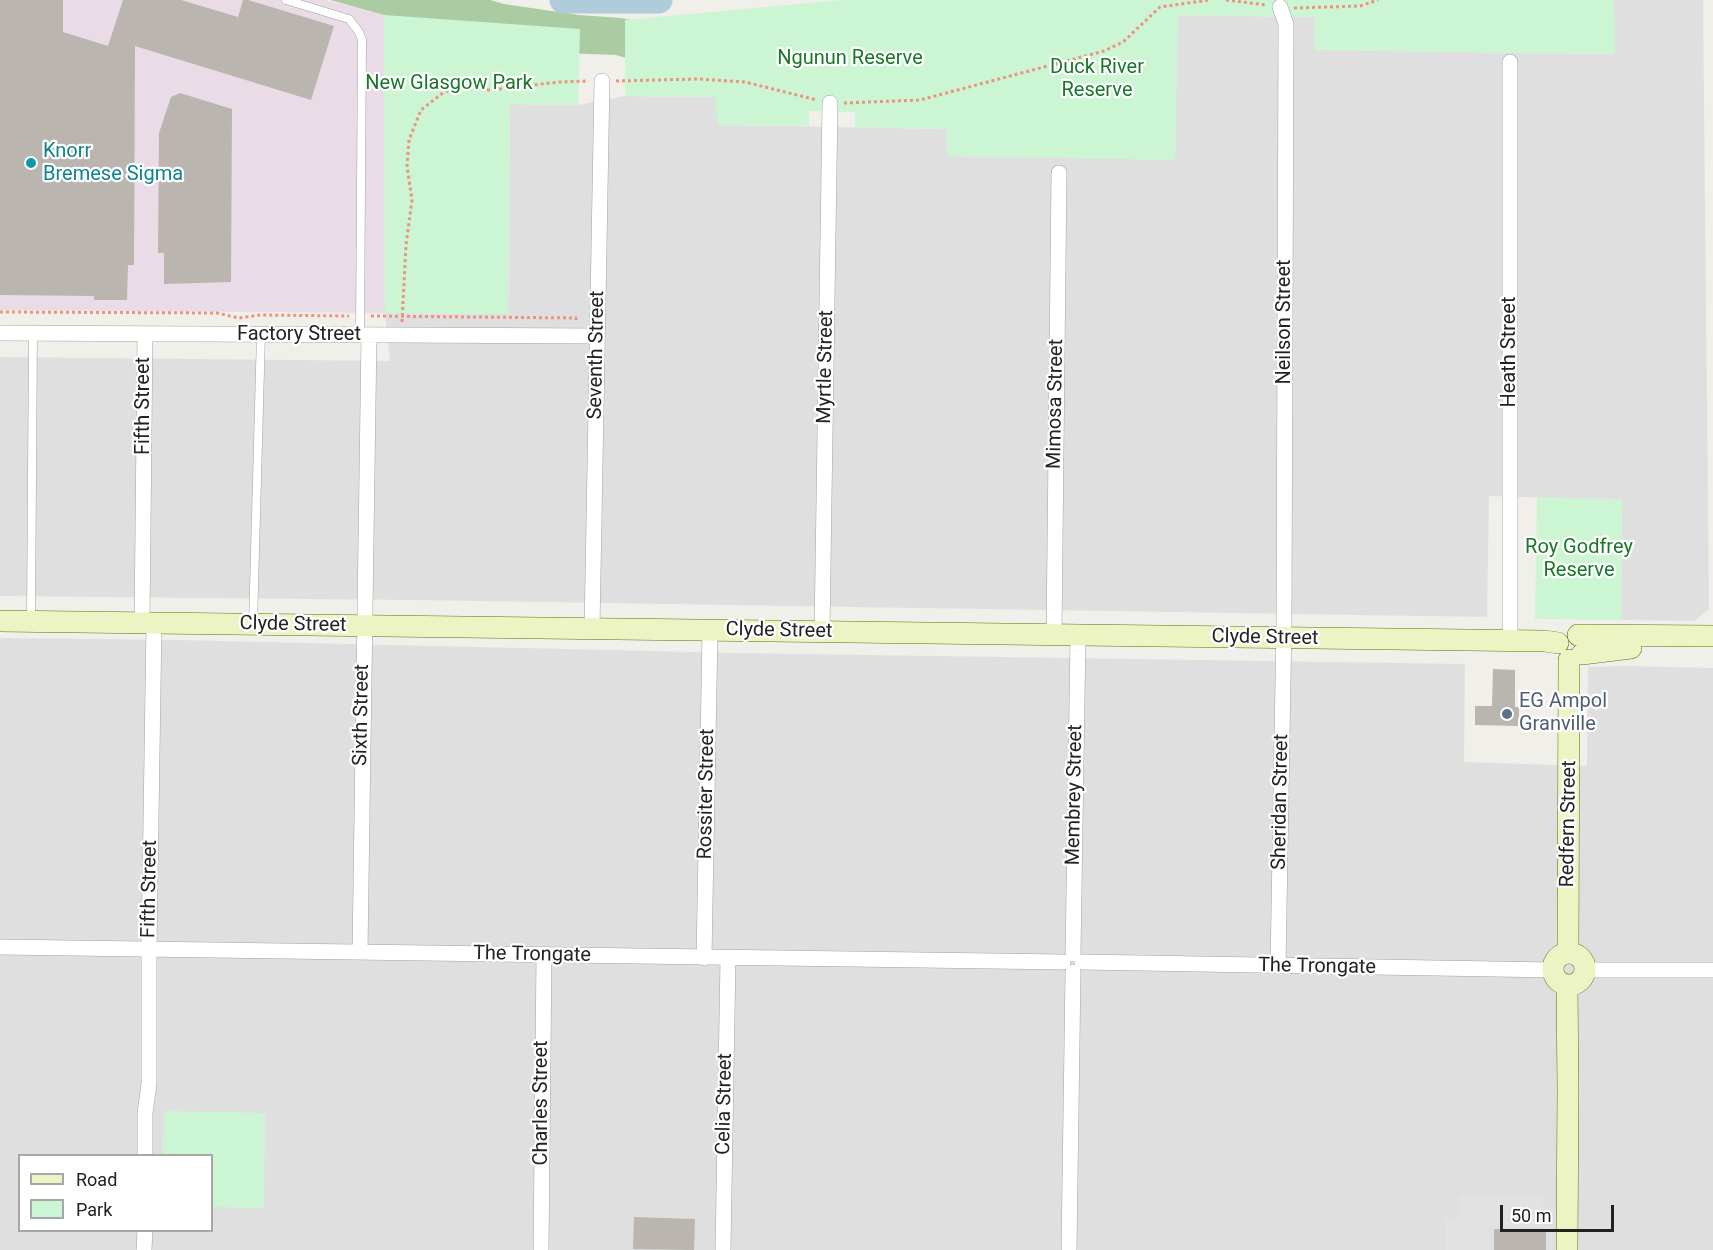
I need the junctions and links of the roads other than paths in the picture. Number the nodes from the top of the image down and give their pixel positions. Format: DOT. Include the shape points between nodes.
graph roads {
  1 [pos="286,0"];
  2 [pos="1280,7"];
  3 [pos="1510,62"];
  4 [pos="602,81"];
  5 [pos="830,102"];
  6 [pos="1059,173"];
  7 [pos="0,333"];
  8 [pos="33,333"];
  9 [pos="145,334"];
  10 [pos="261,334"];
  11 [pos="364,335"];
  12 [pos="597,336"];
  13 [pos="0,621"];
  14 [pos="31,621"];
  15 [pos="148,623"];
  16 [pos="253,624"];
  17 [pos="363,626"];
  18 [pos="592,629"];
  19 [pos="710,630"];
  20 [pos="822,632"];
  21 [pos="1054,635"];
  22 [pos="1078,636"];
  23 [pos="1713,636"];
  24 [pos="1284,638"];
  25 [pos="1510,642"];
  26 [pos="1572,648"];
  27 [pos="1713,650"];
  28 [pos="0,947"];
  29 [pos="148,949"];
  30 [pos="360,952"];
  31 [pos="1568,952"];
  32 [pos="544,955"];
  33 [pos="704,958"];
  34 [pos="728,958"];
  35 [pos="1073,963"];
  36 [pos="1278,966"];
  37 [pos="1585,970"];
  38 [pos="1713,970"];
  39 [pos="1560,977"];
  40 [pos="145,1154"];
  41 [pos="145,1232"];
  42 [pos="144,1250"];
  43 [pos="541,1250"];
  44 [pos="723,1250"];
  45 [pos="1068,1250"];
  46 [pos="1566,1250"];
  1 -- 11 [label="lane" via="349,19 362,40 360,316"];
  2 -- 24 [label="street, Neilson Street" via="1286,24"];
  3 -- 25 [label="street, Heath Street"];
  4 -- 12 [label="street, Seventh Street"];
  5 -- 20 [label="street, Myrtle Street"];
  6 -- 21 [label="street, Mimosa Street"];
  7 -- 8 [label="street, Factory Street"];
  8 -- 9 [label="street, Factory Street"];
  8 -- 14 [label="lane"];
  9 -- 10 [label="street, Factory Street"];
  9 -- 15 [label="street, Fifth Street"];
  10 -- 11 [label="street, Factory Street"];
  10 -- 16 [label="lane"];
  11 -- 12 [label="street, Factory Street"];
  11 -- 17 [label="street, Sixth Street"];
  12 -- 18 [label="street, Seventh Street"];
  13 -- 14 [label="main road, Clyde Street"];
  14 -- 15 [label="main road, Clyde Street"];
  15 -- 16 [label="main road, Clyde Street"];
  15 -- 29 [label="street, Fifth Street"];
  16 -- 17 [label="main road, Clyde Street"];
  17 -- 18 [label="main road, Clyde Street"];
  17 -- 30 [label="street, Sixth Street"];
  18 -- 19 [label="main road, Clyde Street"];
  19 -- 20 [label="main road, Clyde Street"];
  19 -- 33 [label="street, Rossiter Street"];
  20 -- 21 [label="main road, Clyde Street"];
  21 -- 22 [label="main road, Clyde Street"];
  22 -- 24 [label="main road, Clyde Street"];
  22 -- 35 [label="street, Membrey Street"];
  23 -- 26 [label="main road, Clyde Street"];
  24 -- 25 [label="main road, Clyde Street"];
  24 -- 36 [label="street, Sheridan Street"];
  25 -- 26 [label="main road, Clyde Street" via="1545,641"];
  26 -- 27 [label="main road, Clyde Street"];
  26 -- 31 [label="main road, Redfern Street"];
  28 -- 29 [label="street, The Trongate"];
  29 -- 30 [label="street, The Trongate"];
  29 -- 40 [label="street, Fifth Street"];
  30 -- 32 [label="street, The Trongate"];
  31 -- 37 [label="main road" via="1579,955"];
  31 -- 39 [label="main road" via="1555,960"];
  32 -- 33 [label="street, The Trongate"];
  32 -- 43 [label="street, Charles Street"];
  33 -- 34 [label="street, The Trongate"];
  34 -- 35 [label="street, The Trongate"];
  34 -- 44 [label="street, Celia Street"];
  35 -- 36 [label="street, The Trongate"];
  35 -- 45 [label="street, Membrey Street"];
  36 -- 39 [label="street, The Trongate"];
  37 -- 38 [label="street"];
  37 -- 39 [label="main road" via="1581,979 1572,984"];
  39 -- 46 [label="main road"];
  41 -- 42 [label="street"];
}
